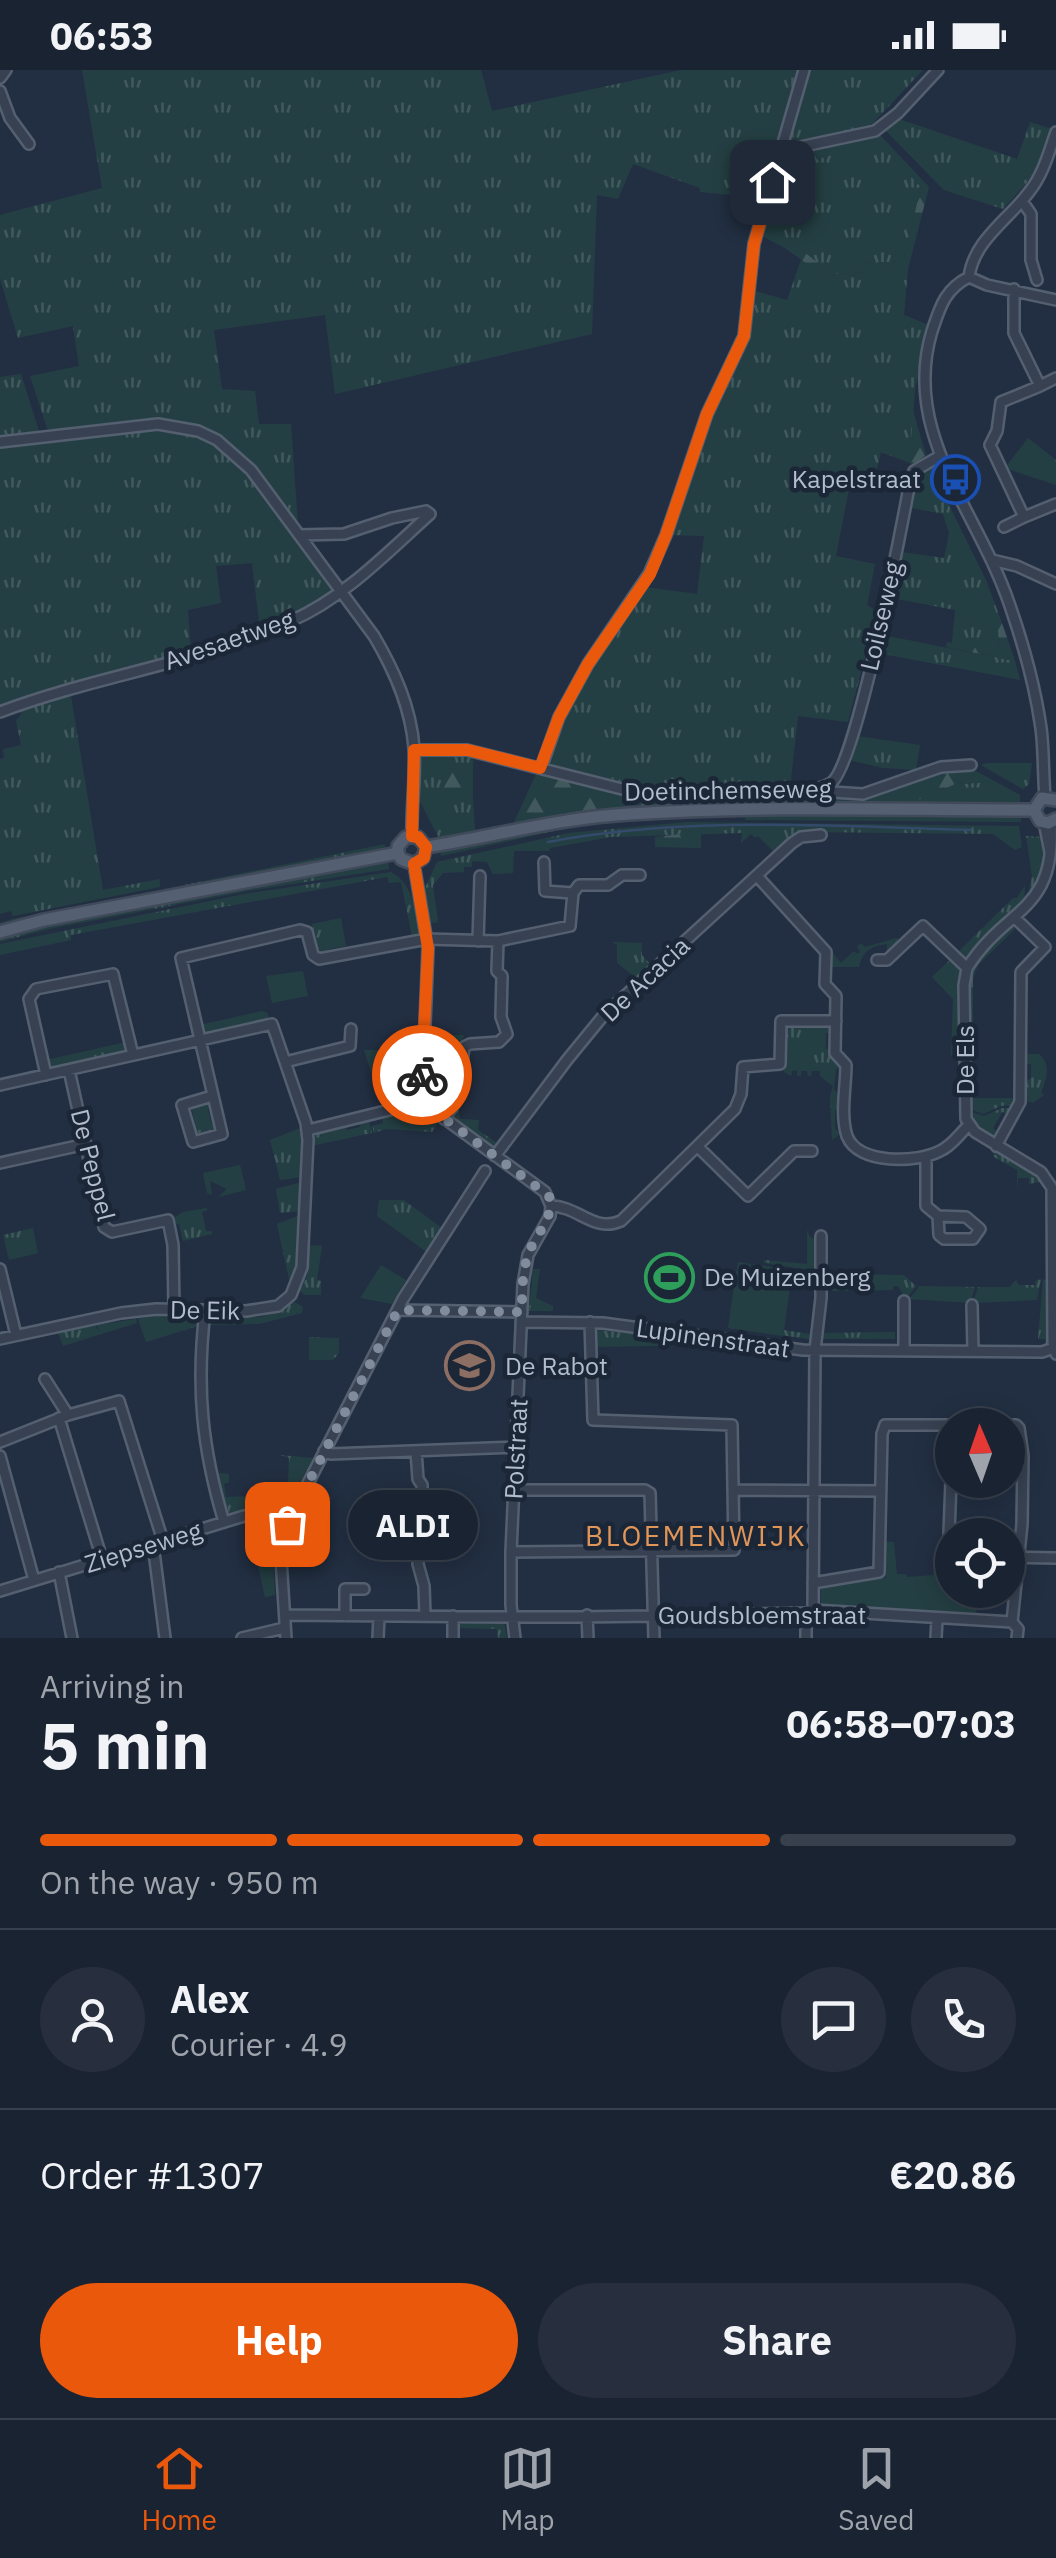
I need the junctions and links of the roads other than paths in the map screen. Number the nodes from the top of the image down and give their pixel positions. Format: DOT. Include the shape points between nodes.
graph roads {
  1 [pos="6,70"];
  2 [pos="804,70"];
  3 [pos="938,70"];
  4 [pos="0,78"];
  5 [pos="0,91"];
  6 [pos="1056,132"];
  7 [pos="30,144"];
  8 [pos="780,151"];
  9 [pos="1022,201"];
  10 [pos="969,277"];
  11 [pos="1038,280"];
  12 [pos="1014,290"];
  13 [pos="1056,300"];
  14 [pos="1056,378"];
  15 [pos="1040,386"];
  16 [pos="0,442"];
  17 [pos="940,456"];
  18 [pos="1056,504"];
  19 [pos="1024,517"];
  20 [pos="1004,527"];
  21 [pos="300,535"];
  22 [pos="992,560"];
  23 [pos="1056,584"];
  24 [pos="340,590"];
  25 [pos="0,712"];
  26 [pos="414,750"];
  27 [pos="1056,762"];
  28 [pos="971,765"];
  29 [pos="1043,765"];
  30 [pos="540,768"];
  31 [pos="828,785"];
  32 [pos="1051,798"];
  33 [pos="1034,810"];
  34 [pos="1051,821"];
  35 [pos="821,834"];
  36 [pos="412,836"];
  37 [pos="426,847"];
  38 [pos="398,853"];
  39 [pos="544,862"];
  40 [pos="414,864"];
  41 [pos="480,876"];
  42 [pos="640,876"];
  43 [pos="756,876"];
  44 [pos="573,893"];
  45 [pos="1014,918"];
  46 [pos="0,932"];
  47 [pos="427,939"];
  48 [pos="478,940"];
  49 [pos="498,941"];
  50 [pos="878,960"];
  51 [pos="967,968"];
  52 [pos="836,1022"];
  53 [pos="351,1030"];
  54 [pos="200,1040"];
  55 [pos="134,1055"];
  56 [pos="286,1062"];
  57 [pos="69,1070"];
  58 [pos="46,1075"];
  59 [pos="0,1085"];
  60 [pos="212,1096"];
  61 [pos="422,1102"];
  62 [pos="444,1119"];
  63 [pos="969,1125"];
  64 [pos="308,1130"];
  65 [pos="86,1144"];
  66 [pos="996,1146"];
  67 [pos="698,1147"];
  68 [pos="812,1152"];
  69 [pos="495,1156"];
  70 [pos="926,1158"];
  71 [pos="0,1163"];
  72 [pos="485,1171"];
  73 [pos="551,1206"];
  74 [pos="938,1216"];
  75 [pos="821,1236"];
  76 [pos="0,1269"];
  77 [pos="1055,1275"];
  78 [pos="904,1301"];
  79 [pos="972,1305"];
  80 [pos="174,1309"];
  81 [pos="398,1310"];
  82 [pos="205,1311"];
  83 [pos="522,1317"];
  84 [pos="590,1322"];
  85 [pos="16,1335"];
  86 [pos="0,1339"];
  87 [pos="815,1350"];
  88 [pos="904,1351"];
  89 [pos="973,1351"];
  90 [pos="1055,1351"];
  91 [pos="44,1378"];
  92 [pos="64,1417"];
  93 [pos="935,1425"];
  94 [pos="0,1442"];
  95 [pos="517,1447"];
  96 [pos="324,1451"];
  97 [pos="416,1451"];
  98 [pos="0,1456"];
  99 [pos="514,1490"];
  100 [pos="734,1490"];
  101 [pos="814,1491"];
  102 [pos="881,1491"];
  103 [pos="224,1522"];
  104 [pos="287,1524"];
  105 [pos="158,1543"];
  106 [pos="512,1552"];
  107 [pos="653,1552"];
  108 [pos="1025,1558"];
  109 [pos="1056,1558"];
  110 [pos="102,1559"];
  111 [pos="59,1572"];
  112 [pos="34,1580"];
  113 [pos="813,1583"];
  114 [pos="364,1589"];
  115 [pos="0,1590"];
  116 [pos="1014,1608"];
  117 [pos="810,1612"];
  118 [pos="654,1614"];
  119 [pos="285,1615"];
  120 [pos="587,1615"];
  121 [pos="345,1616"];
  122 [pos="378,1616"];
  123 [pos="425,1616"];
  124 [pos="453,1616"];
  125 [pos="513,1617"];
  126 [pos="937,1619"];
  127 [pos="1012,1622"];
  128 [pos="285,1633"];
  129 [pos="72,1638"];
  130 [pos="165,1638"];
  131 [pos="242,1638"];
  132 [pos="378,1638"];
  133 [pos="453,1638"];
  134 [pos="516,1638"];
  135 [pos="588,1638"];
  136 [pos="654,1638"];
  137 [pos="806,1638"];
  138 [pos="936,1638"];
  139 [pos="1017,1638"];
  1 -- 4 [label="street"];
  2 -- 8 [label="street"];
  3 -- 8 [label="street" via="875,131"];
  5 -- 7 [label="street"];
  6 -- 9 [label="street"];
  8 -- 30 [label="street" via="754,244 744,336 707,414 650,574 588,664"];
  9 -- 10 [label="street" via="978,248"];
  9 -- 11 [label="street" via="1031,214 1030,260"];
  10 -- 12 [label="street"];
  10 -- 17 [label="street" via="948,290 924,368 925,404"];
  12 -- 13 [label="street"];
  12 -- 15 [label="street" via="1014,333"];
  14 -- 15 [label="street"];
  15 -- 19 [label="street" via="1001,402 990,444"];
  16 -- 21 [label="street" via="158,424 198,431 234,452"];
  17 -- 22 [label="street"];
  17 -- 31 [label="street, Loilseweg" via="914,471 910,482 848,752"];
  18 -- 19 [label="street"];
  19 -- 20 [label="street"];
  21 -- 24 [label="street"];
  21 -- 24 [label="street, Avesaetweg" via="344,534 430,514"];
  22 -- 23 [label="street"];
  22 -- 29 [label="street" via="1036,697"];
  24 -- 25 [label="street, Avesaetweg" via="293,621 248,638"];
  24 -- 26 [label="street" via="390,662"];
  26 -- 30 [label="street" via="468,750"];
  26 -- 36 [label="street"];
  27 -- 29 [label="street"];
  28 -- 31 [label="street" via="941,767 863,794 832,792"];
  29 -- 32 [label="street"];
  30 -- 31 [label="street" via="652,793 791,794"];
  32 -- 33 [label="main road"];
  33 -- 34 [label="main road" via="1037,818"];
  33 -- 37 [label="main road, Doetinchemseweg" via="628,814"];
  34 -- 45 [label="street" via="1046,883"];
  35 -- 43 [label="street, De Acacia" via="797,839"];
  36 -- 37 [label="main road"];
  36 -- 38 [label="main road" via="401,841"];
  37 -- 40 [label="main road"];
  38 -- 40 [label="main road"];
  38 -- 46 [label="main road"];
  39 -- 44 [label="street" via="545,891"];
  40 -- 47 [label="street"];
  41 -- 48 [label="street"];
  42 -- 44 [label="street" via="579,885"];
  43 -- 52 [label="street" via="826,952"];
  43 -- 69 [label="street, De Acacia" via="593,1028"];
  44 -- 49 [label="street" via="570,926"];
  45 -- 51 [label="street"];
  45 -- 66 [label="street" via="1045,947 1021,972 1020,1102"];
  47 -- 48 [label="street"];
  47 -- 54 [label="street" via="319,959 300,930 181,958"];
  47 -- 61 [label="street"];
  48 -- 49 [label="street"];
  49 -- 62 [label="street" via="507,1034 500,1042 465,1046 458,1098"];
  50 -- 51 [label="street" via="887,960 923,926"];
  51 -- 63 [label="street, De Els"];
  52 -- 67 [label="street" via="781,1021 780,1064 743,1067 738,1104"];
  52 -- 70 [label="street" via="851,1142 875,1156"];
  53 -- 56 [label="street" via="350,1046"];
  54 -- 55 [label="street"];
  54 -- 56 [label="street, De Eik" via="272,1024"];
  54 -- 60 [label="street"];
  55 -- 57 [label="street"];
  55 -- 58 [label="street" via="116,978 107,973 30,992"];
  56 -- 64 [label="street, De Eik"];
  57 -- 58 [label="street"];
  57 -- 65 [label="street, De Peppel"];
  58 -- 59 [label="street"];
  60 -- 60 [label="street" via="222,1134 193,1142 182,1105"];
  61 -- 62 [label="street"];
  61 -- 64 [label="street"];
  62 -- 69 [label="street"];
  63 -- 66 [label="street, De Els"];
  63 -- 70 [label="street"];
  64 -- 82 [label="street, De Eik" via="296,1286 270,1308"];
  65 -- 71 [label="street"];
  65 -- 80 [label="street, De Peppel" via="107,1231 168,1220"];
  66 -- 77 [label="street, De Els" via="1041,1172 1052,1188"];
  67 -- 68 [label="street" via="748,1196 794,1151"];
  67 -- 73 [label="street" via="617,1224 596,1224"];
  69 -- 73 [label="street" via="545,1192"];
  70 -- 74 [label="street" via="926,1206"];
  72 -- 81 [label="street"];
  73 -- 83 [label="street, Polstraat" via="528,1255"];
  74 -- 74 [label="street" via="944,1239 973,1239 980,1229 966,1217"];
  75 -- 87 [label="street"];
  76 -- 85 [label="street"];
  77 -- 90 [label="street, De Els"];
  78 -- 88 [label="street"];
  79 -- 89 [label="street"];
  80 -- 82 [label="street, De Eik"];
  80 -- 85 [label="street, De Eik" via="99,1316"];
  81 -- 83 [label="street, Lupinenstraat"];
  81 -- 96 [label="street"];
  82 -- 103 [label="street" via="201,1422"];
  83 -- 84 [label="street, Lupinenstraat"];
  83 -- 95 [label="street, Polstraat"];
  84 -- 87 [label="street, Lupinenstraat"];
  84 -- 100 [label="street" via="593,1420 732,1425"];
  85 -- 86 [label="street, De Eik"];
  87 -- 88 [label="street, Lupinenstraat"];
  87 -- 101 [label="street"];
  88 -- 89 [label="street, Lupinenstraat"];
  89 -- 90 [label="street, Lupinenstraat"];
  91 -- 92 [label="street"];
  92 -- 94 [label="street"];
  92 -- 105 [label="street" via="113,1400 122,1406"];
  92 -- 110 [label="street"];
  93 -- 102 [label="street" via="886,1426"];
  95 -- 97 [label="street"];
  95 -- 99 [label="street, Polstraat"];
  96 -- 97 [label="street"];
  96 -- 104 [label="street"];
  97 -- 123 [label="street"];
  98 -- 112 [label="street"];
  99 -- 106 [label="street, Polstraat"];
  99 -- 107 [label="street" via="650,1493"];
  100 -- 101 [label="street"];
  100 -- 107 [label="street" via="734,1550"];
  101 -- 102 [label="street"];
  101 -- 113 [label="street"];
  102 -- 113 [label="street" via="879,1572"];
  103 -- 104 [label="street, Ziepseweg" via="253,1515"];
  103 -- 105 [label="street, Ziepseweg"];
  104 -- 119 [label="street" via="281,1560"];
  105 -- 110 [label="street, Ziepseweg"];
  105 -- 130 [label="street"];
  106 -- 107 [label="street"];
  106 -- 125 [label="street, Polstraat"];
  107 -- 118 [label="street"];
  108 -- 109 [label="street"];
  110 -- 111 [label="street, Ziepseweg"];
  111 -- 112 [label="street, Ziepseweg"];
  111 -- 129 [label="street"];
  112 -- 115 [label="street, Ziepseweg"];
  113 -- 117 [label="street"];
  114 -- 121 [label="street" via="345,1588"];
  116 -- 127 [label="street"];
  117 -- 118 [label="street, Goudsbloemstraat"];
  117 -- 126 [label="street, Goudsbloemstraat"];
  117 -- 137 [label="street"];
  118 -- 120 [label="street, Goudsbloemstraat"];
  118 -- 136 [label="street"];
  119 -- 121 [label="street, Goudsbloemstraat"];
  119 -- 128 [label="street"];
  120 -- 125 [label="street, Goudsbloemstraat"];
  120 -- 135 [label="street"];
  121 -- 122 [label="street, Goudsbloemstraat"];
  122 -- 123 [label="street, Goudsbloemstraat"];
  122 -- 132 [label="street"];
  123 -- 124 [label="street, Goudsbloemstraat"];
  124 -- 125 [label="street, Goudsbloemstraat"];
  124 -- 133 [label="street"];
  125 -- 134 [label="street, Polstraat"];
  126 -- 127 [label="street, Goudsbloemstraat"];
  126 -- 138 [label="street"];
  127 -- 139 [label="street"];
  128 -- 131 [label="street"];
}
